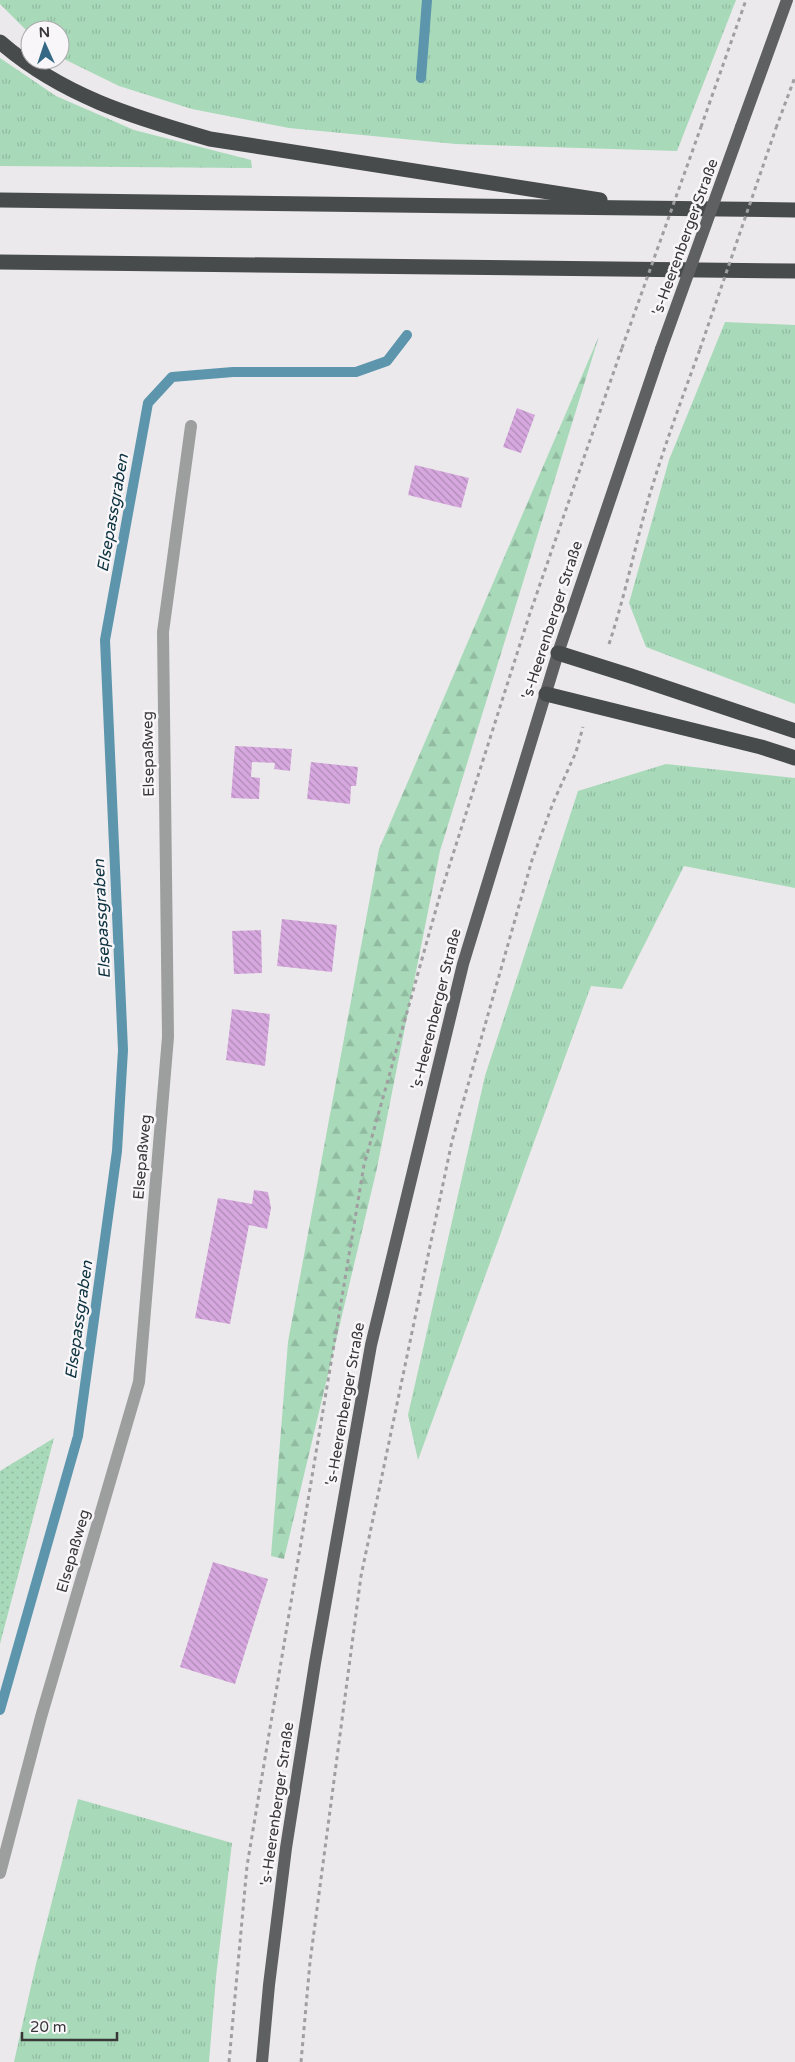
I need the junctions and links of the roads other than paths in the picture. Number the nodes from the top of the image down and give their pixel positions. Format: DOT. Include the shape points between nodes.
graph roads {
  1 [pos="787,0"];
  2 [pos="0,42"];
  3 [pos="0,200"];
  4 [pos="655,208"];
  5 [pos="795,210"];
  6 [pos="0,262"];
  7 [pos="795,271"];
  8 [pos="191,426"];
  9 [pos="558,653"];
  10 [pos="546,694"];
  11 [pos="795,731"];
  12 [pos="795,758"];
  13 [pos="0,1873"];
  14 [pos="262,2062"];
  1 -- 9 [label="main road, 's-Heerenberger Straße, bridge" via="661,349"];
  2 -- 4 [label="highway" via="19,59 58,84 106,107 210,139"];
  3 -- 4 [label="highway"];
  4 -- 5 [label="highway"];
  6 -- 7 [label="highway"];
  8 -- 13 [label="street, Elsepaßweg" via="163,632 168,1037 139,1382 41,1717"];
  9 -- 10 [label="main road, 's-Heerenberger Straße"];
  9 -- 11 [label="highway"];
  10 -- 12 [label="highway"];
  10 -- 14 [label="main road, 's-Heerenberger Straße" via="463,964 371,1345 286,1848"];
}
